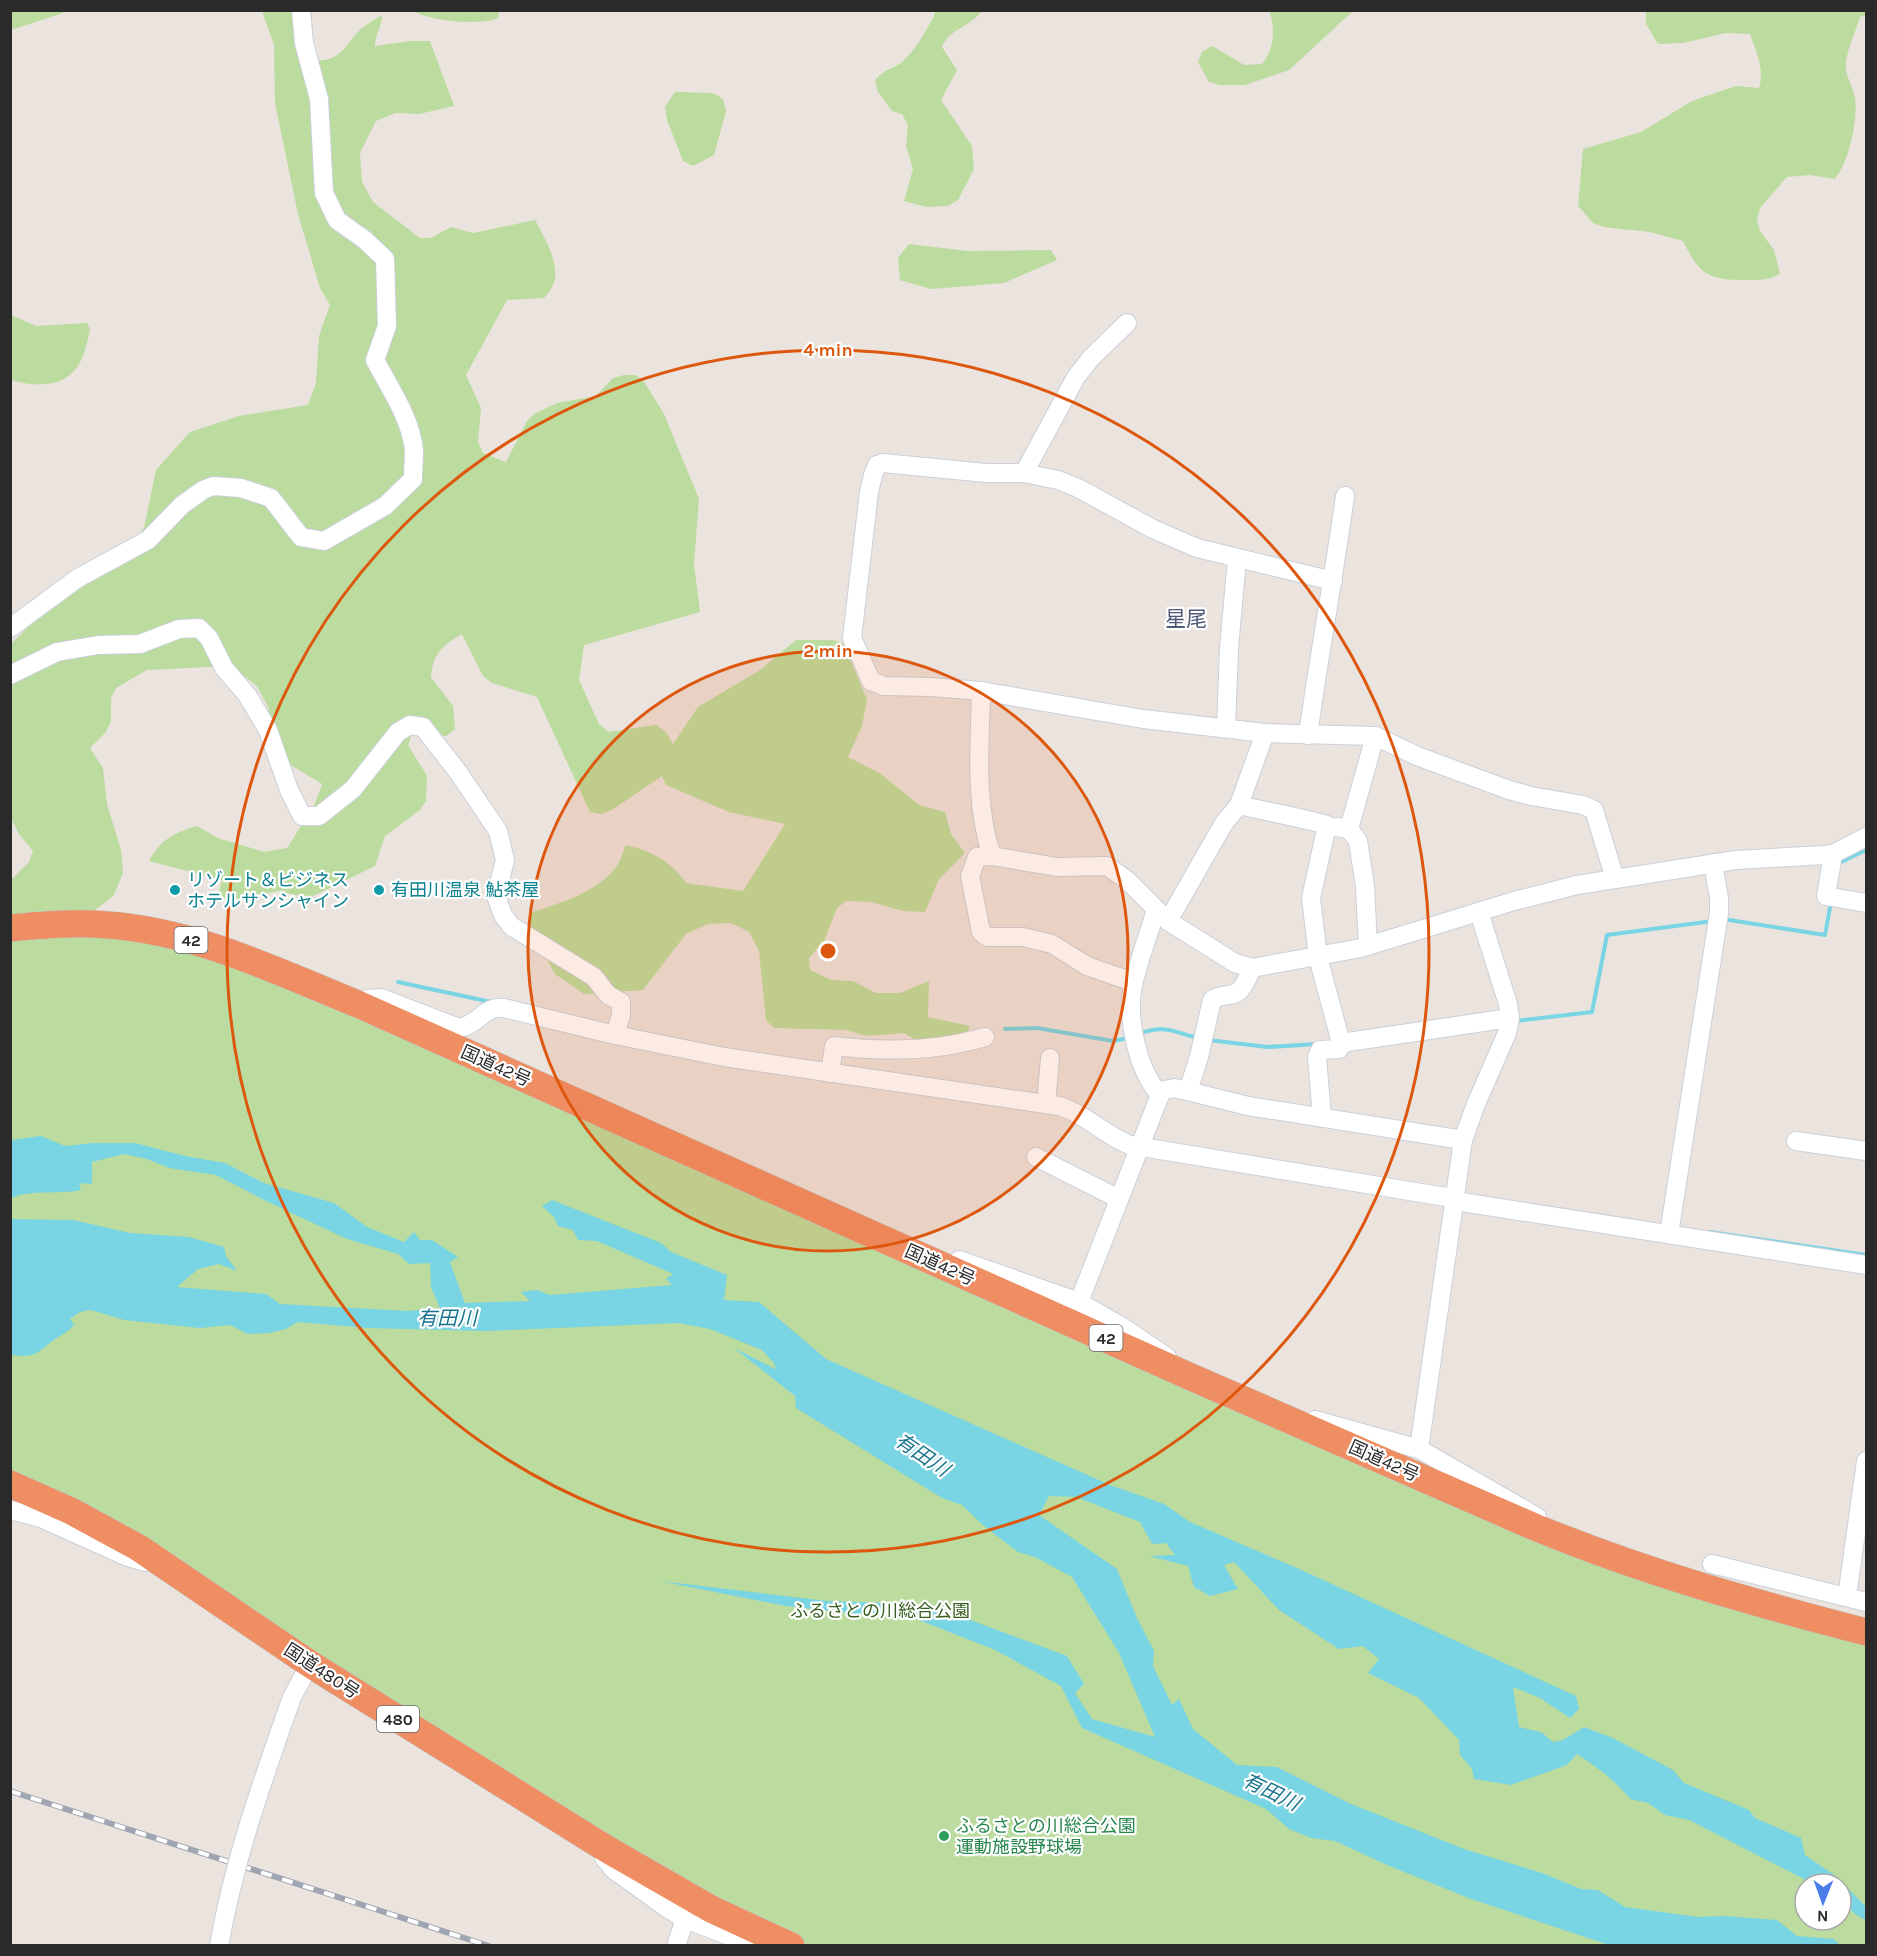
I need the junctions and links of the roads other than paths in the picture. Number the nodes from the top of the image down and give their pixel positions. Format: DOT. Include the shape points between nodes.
graph roads {
  1 [pos="302,10"];
  2 [pos="1127,323"];
  3 [pos="1024,474"];
  4 [pos="1345,496"];
  5 [pos="1237,559"];
  6 [pos="1333,581"];
  7 [pos="10,628"];
  8 [pos="10,675"];
  9 [pos="981,691"];
  10 [pos="1226,728"];
  11 [pos="1265,733"];
  12 [pos="1308,735"];
  13 [pos="1375,736"];
  14 [pos="1239,804"];
  15 [pos="1327,825"];
  16 [pos="1349,829"];
  17 [pos="1866,837"];
  18 [pos="1833,854"];
  19 [pos="992,856"];
  20 [pos="1713,863"];
  21 [pos="1615,879"];
  22 [pos="1866,903"];
  23 [pos="1479,912"];
  24 [pos="1162,915"];
  25 [pos="10,928"];
  26 [pos="1368,946"];
  27 [pos="1318,957"];
  28 [pos="1252,968"];
  29 [pos="1133,982"];
  30 [pos="360,1005"];
  31 [pos="1510,1018"];
  32 [pos="615,1035"];
  33 [pos="985,1037"];
  34 [pos="1341,1043"];
  35 [pos="1050,1058"];
  36 [pos="830,1073"];
  37 [pos="1188,1091"];
  38 [pos="1160,1095"];
  39 [pos="1046,1104"];
  40 [pos="1322,1118"];
  41 [pos="1464,1140"];
  42 [pos="1796,1141"];
  43 [pos="1140,1147"];
  44 [pos="1866,1151"];
  45 [pos="1036,1157"];
  46 [pos="1119,1199"];
  47 [pos="1455,1201"];
  48 [pos="1669,1234"];
  49 [pos="918,1255"];
  50 [pos="1866,1264"];
  51 [pos="1079,1302"];
  52 [pos="1174,1369"];
  53 [pos="1306,1426"];
  54 [pos="1419,1449"];
  55 [pos="1866,1461"];
  56 [pos="10,1484"];
  57 [pos="10,1510"];
  58 [pos="1537,1528"];
  59 [pos="160,1562"];
  60 [pos="1712,1564"];
  61 [pos="1847,1596"];
  62 [pos="1866,1602"];
  63 [pos="1866,1632"];
  64 [pos="310,1664"];
  65 [pos="605,1848"];
  66 [pos="685,1919"];
  67 [pos="790,1945"];
  68 [pos="219,1946"];
  69 [pos="676,1946"];
  70 [pos="756,1946"];
  1 -- 7 [label="street" via="304,44 319,99 324,193 337,220 385,259 387,326 375,360 408,425 414,450 413,480 384,506 324,541 301,537 271,498 241,488 213,486 182,505 148,540 78,578"];
  2 -- 3 [label="street" via="1076,377"];
  3 -- 5 [label="street" via="1058,480 1175,540"];
  3 -- 9 [label="street" via="883,463 877,465 873,475 852,638 871,681 884,686"];
  4 -- 6 [label="street"];
  5 -- 6 [label="street"];
  5 -- 10 [label="street" via="1228,648"];
  6 -- 12 [label="street"];
  8 -- 32 [label="street" via="57,652 98,645 140,644 179,629 199,628 268,730 302,816 319,816 352,789 398,732 410,725 423,726 498,831 505,860 496,896 503,915 523,935 594,977 608,995 621,1002"];
  9 -- 10 [label="street" via="1143,719"];
  9 -- 19 [label="street" via="981,799"];
  10 -- 11 [label="street"];
  11 -- 12 [label="street"];
  11 -- 14 [label="street"];
  12 -- 13 [label="street"];
  13 -- 16 [label="street"];
  13 -- 21 [label="street" via="1509,790 1594,810"];
  14 -- 15 [label="street"];
  14 -- 24 [label="street"];
  15 -- 16 [label="street"];
  15 -- 27 [label="street" via="1311,898"];
  16 -- 26 [label="street" via="1358,841"];
  17 -- 18 [label="street"];
  18 -- 20 [label="street"];
  18 -- 22 [label="street" via="1826,896"];
  19 -- 24 [label="street" via="1057,867 1107,866"];
  19 -- 29 [label="street" via="977,857 970,870 981,932 987,937 1045,941 1087,966"];
  20 -- 21 [label="street"];
  20 -- 48 [label="street" via="1719,913"];
  21 -- 23 [label="street" via="1544,893"];
  23 -- 26 [label="street"];
  23 -- 31 [label="street"];
  24 -- 28 [label="street" via="1235,963"];
  24 -- 29 [label="street"];
  25 -- 30 [label="highway, 国道42号 / 42" via="87,924 166,933 233,954"];
  26 -- 27 [label="street"];
  27 -- 28 [label="street"];
  27 -- 34 [label="street"];
  28 -- 37 [label="street" via="1240,990 1212,1000"];
  29 -- 38 [label="street" via="1137,1050 1142,1067"];
  30 -- 32 [label="street" via="368,999 381,998 459,1028 498,1007"];
  30 -- 49 [label="highway, 国道42号 / 42"];
  31 -- 34 [label="street"];
  31 -- 41 [label="street" via="1508,1032"];
  32 -- 36 [label="street"];
  33 -- 36 [label="street" via="910,1049 834,1046"];
  34 -- 40 [label="street" via="1339,1048 1317,1053"];
  35 -- 39 [label="street"];
  36 -- 39 [label="street"];
  37 -- 38 [label="street" via="1170,1089"];
  37 -- 40 [label="street" via="1242,1105"];
  38 -- 43 [label="street"];
  39 -- 43 [label="street" via="1072,1110 1110,1137"];
  40 -- 41 [label="street"];
  41 -- 47 [label="street"];
  42 -- 44 [label="street"];
  43 -- 46 [label="street"];
  43 -- 47 [label="street"];
  45 -- 46 [label="street"];
  46 -- 51 [label="street"];
  47 -- 48 [label="street"];
  47 -- 54 [label="street"];
  48 -- 50 [label="street"];
  49 -- 51 [label="street" via="942,1254"];
  49 -- 52 [label="highway, 国道42号 / 42"];
  51 -- 52 [label="street" via="1165,1354"];
  52 -- 53 [label="highway, 国道42号 / 42"];
  53 -- 54 [label="street" via="1315,1420 1328,1422"];
  53 -- 58 [label="highway, 国道42号 / 42"];
  54 -- 58 [label="street" via="1537,1515"];
  55 -- 61 [label="street"];
  56 -- 59 [label="highway, 国道480号 / 480" via="71,1511"];
  57 -- 59 [label="street" via="41,1518 136,1560"];
  58 -- 63 [label="highway, 国道42号 / 42" via="1659,1574"];
  59 -- 64 [label="highway, 国道480号 / 480"];
  60 -- 61 [label="street"];
  61 -- 62 [label="street"];
  64 -- 65 [label="highway, 国道480号 / 480"];
  64 -- 68 [label="street, bridge" via="292,1698 243,1841"];
  65 -- 66 [label="street" via="604,1858 614,1870"];
  65 -- 67 [label="highway, 国道480号 / 480" via="711,1909"];
  66 -- 69 [label="street"];
  66 -- 70 [label="street"];
}
